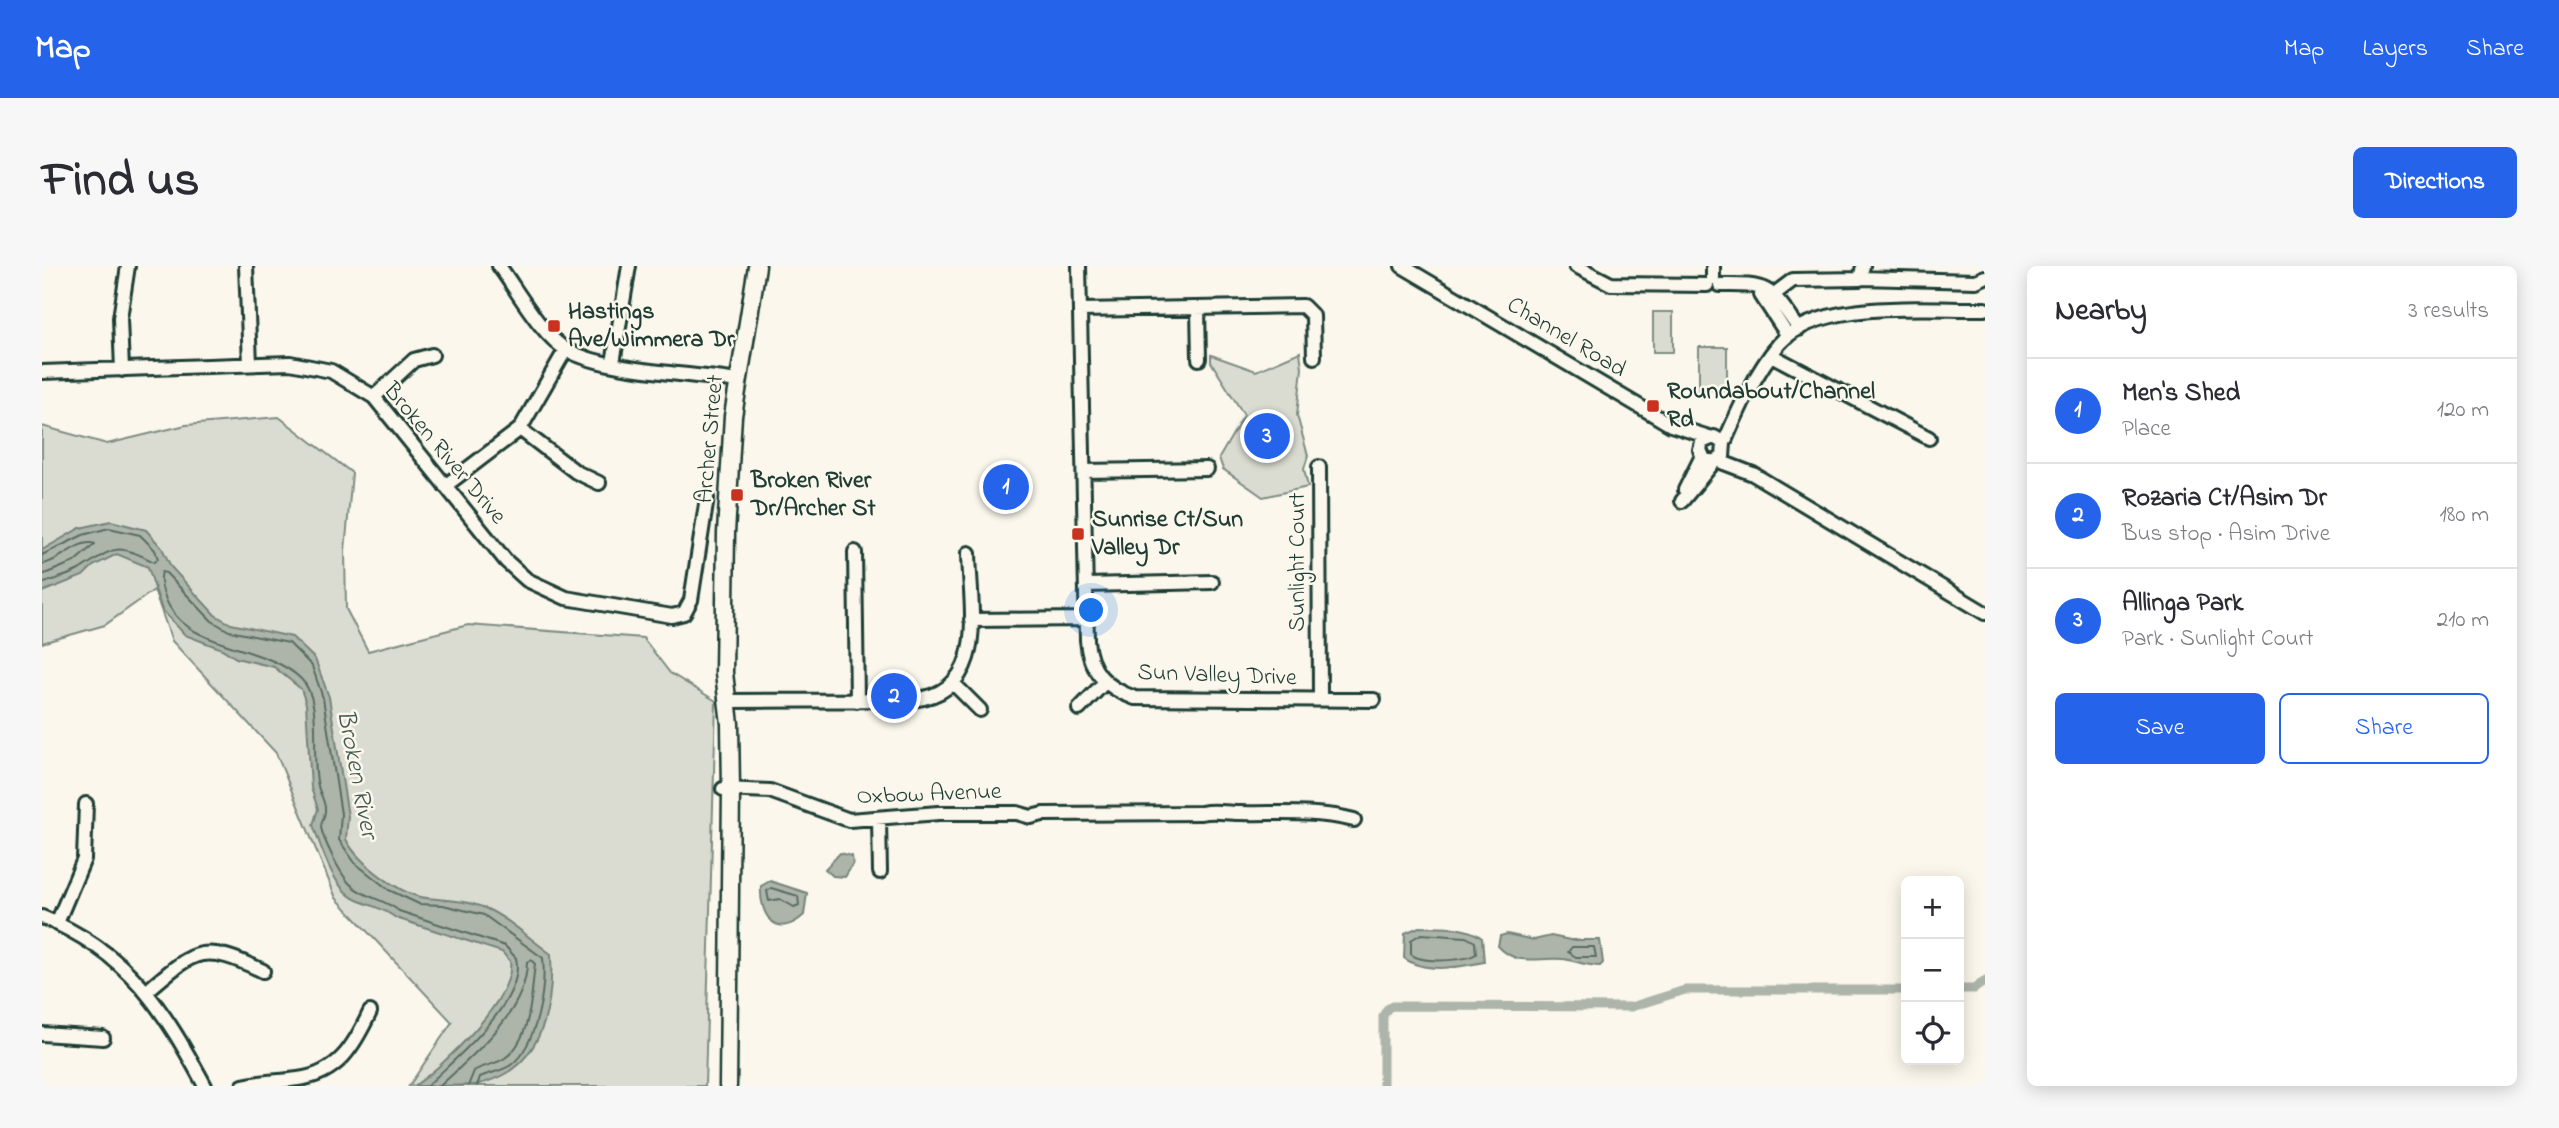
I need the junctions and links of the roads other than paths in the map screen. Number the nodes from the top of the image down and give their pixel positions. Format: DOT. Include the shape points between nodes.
graph roads {
  1 [pos="128,266"];
  2 [pos="246,266"];
  3 [pos="499,266"];
  4 [pos="629,266"];
  5 [pos="748,266"];
  6 [pos="757,266"];
  7 [pos="1079,266"];
  8 [pos="1402,266"];
  9 [pos="1576,266"];
  10 [pos="1924,266"];
  11 [pos="1862,272"];
  12 [pos="1985,277"];
  13 [pos="1713,278"];
  14 [pos="1924,281"];
  15 [pos="1770,298"];
  16 [pos="1198,308"];
  17 [pos="1985,309"];
  18 [pos="1080,310"];
  19 [pos="743,321"];
  20 [pos="1793,333"];
  21 [pos="566,349"];
  22 [pos="432,355"];
  23 [pos="1771,355"];
  24 [pos="1314,357"];
  25 [pos="1199,359"];
  26 [pos="613,363"];
  27 [pos="250,364"];
  28 [pos="122,370"];
  29 [pos="42,372"];
  30 [pos="733,380"];
  31 [pos="374,397"];
  32 [pos="1671,425"];
  33 [pos="520,429"];
  34 [pos="1929,438"];
  35 [pos="1718,441"];
  36 [pos="1709,458"];
  37 [pos="1319,467"];
  38 [pos="1207,469"];
  39 [pos="1084,471"];
  40 [pos="1753,474"];
  41 [pos="599,483"];
  42 [pos="445,485"];
  43 [pos="707,498"];
  44 [pos="726,537"];
  45 [pos="702,540"];
  46 [pos="855,552"];
  47 [pos="969,553"];
  48 [pos="1212,582"];
  49 [pos="1086,585"];
  50 [pos="1985,613"];
  51 [pos="1086,619"];
  52 [pos="971,620"];
  53 [pos="1104,683"];
  54 [pos="954,684"];
  55 [pos="1320,699"];
  56 [pos="1374,700"];
  57 [pos="857,701"];
  58 [pos="727,703"];
  59 [pos="1079,709"];
  60 [pos="980,710"];
  61 [pos="727,789"];
  62 [pos="86,804"];
  63 [pos="879,820"];
  64 [pos="1354,820"];
  65 [pos="880,872"];
  66 [pos="42,917"];
  67 [pos="57,923"];
  68 [pos="263,971"];
  69 [pos="147,991"];
  70 [pos="370,1012"];
  71 [pos="42,1034"];
  72 [pos="103,1038"];
  73 [pos="205,1086"];
  74 [pos="243,1086"];
  75 [pos="728,1086"];
  1 -- 28 [label="street" via="120,318"];
  2 -- 27 [label="street"];
  3 -- 21 [label="street" via="549,334"];
  4 -- 26 [label="street"];
  5 -- 19 [label="main road, Archer Street"];
  6 -- 19 [label="main road, Archer Street"];
  7 -- 18 [label="street, Sun Valley Drive"];
  8 -- 32 [label="street, Channel Road"];
  9 -- 13 [label="street" via="1611,284"];
  10 -- 14 [label="street"];
  11 -- 14 [label="street"];
  11 -- 15 [label="street" via="1793,280"];
  12 -- 14 [label="street"];
  13 -- 15 [label="street" via="1753,285"];
  15 -- 20 [label="street"];
  16 -- 18 [label="street"];
  16 -- 24 [label="street" via="1306,308 1314,321"];
  16 -- 25 [label="street"];
  17 -- 20 [label="street" via="1839,312"];
  18 -- 39 [label="street, Sun Valley Drive"];
  19 -- 30 [label="main road, Archer Street"];
  20 -- 23 [label="street"];
  21 -- 26 [label="street"];
  21 -- 33 [label="street"];
  22 -- 31 [label="street" via="414,360"];
  23 -- 34 [label="street"];
  23 -- 35 [label="street"];
  26 -- 30 [label="street"];
  27 -- 28 [label="street, Broken River Drive"];
  27 -- 31 [label="street, Broken River Drive" via="317,367 344,377"];
  28 -- 29 [label="street, Broken River Drive"];
  30 -- 44 [label="main road, Archer Street"];
  31 -- 42 [label="street, Broken River Drive"];
  32 -- 35 [label="street, Channel Road"];
  32 -- 36 [label="street, Channel Road"];
  33 -- 41 [label="street" via="576,472"];
  33 -- 42 [label="street"];
  35 -- 36 [label="street"];
  35 -- 36 [label="street" via="1700,446"];
  35 -- 40 [label="street, Channel Road"];
  36 -- 40 [label="street, Channel Road"];
  37 -- 55 [label="street, Sunlight Court"];
  38 -- 39 [label="street"];
  39 -- 49 [label="street, Sun Valley Drive"];
  40 -- 50 [label="street, Channel Road"];
  42 -- 45 [label="street, Broken River Drive" via="515,571 540,587 573,599 681,615 690,606"];
  43 -- 45 [label="street"];
  44 -- 45 [label="street"];
  44 -- 58 [label="main road, Archer Street"];
  46 -- 57 [label="street"];
  47 -- 52 [label="street"];
  48 -- 49 [label="street"];
  49 -- 51 [label="street, Sun Valley Drive"];
  51 -- 52 [label="street"];
  51 -- 53 [label="street, Sun Valley Drive" via="1088,649"];
  52 -- 54 [label="street" via="967,663"];
  53 -- 55 [label="street, Sun Valley Drive" via="1145,699"];
  53 -- 59 [label="street"];
  54 -- 57 [label="street" via="929,698"];
  54 -- 60 [label="street"];
  55 -- 56 [label="street, Sun Valley Drive"];
  57 -- 58 [label="street"];
  58 -- 61 [label="main road, Archer Street"];
  61 -- 63 [label="street, Oxbow Avenue" via="770,791 849,820"];
  61 -- 75 [label="main road, Archer Street"];
  62 -- 67 [label="street" via="84,859"];
  63 -- 64 [label="street, Oxbow Avenue" via="1031,809 1043,814 1216,810 1330,814"];
  63 -- 65 [label="street"];
  66 -- 67 [label="street"];
  67 -- 69 [label="street" via="102,948"];
  68 -- 69 [label="street" via="223,953 202,953 185,958"];
  69 -- 73 [label="street" via="166,1015"];
  70 -- 74 [label="street" via="348,1054 326,1070 298,1079"];
  71 -- 72 [label="street"];
}
